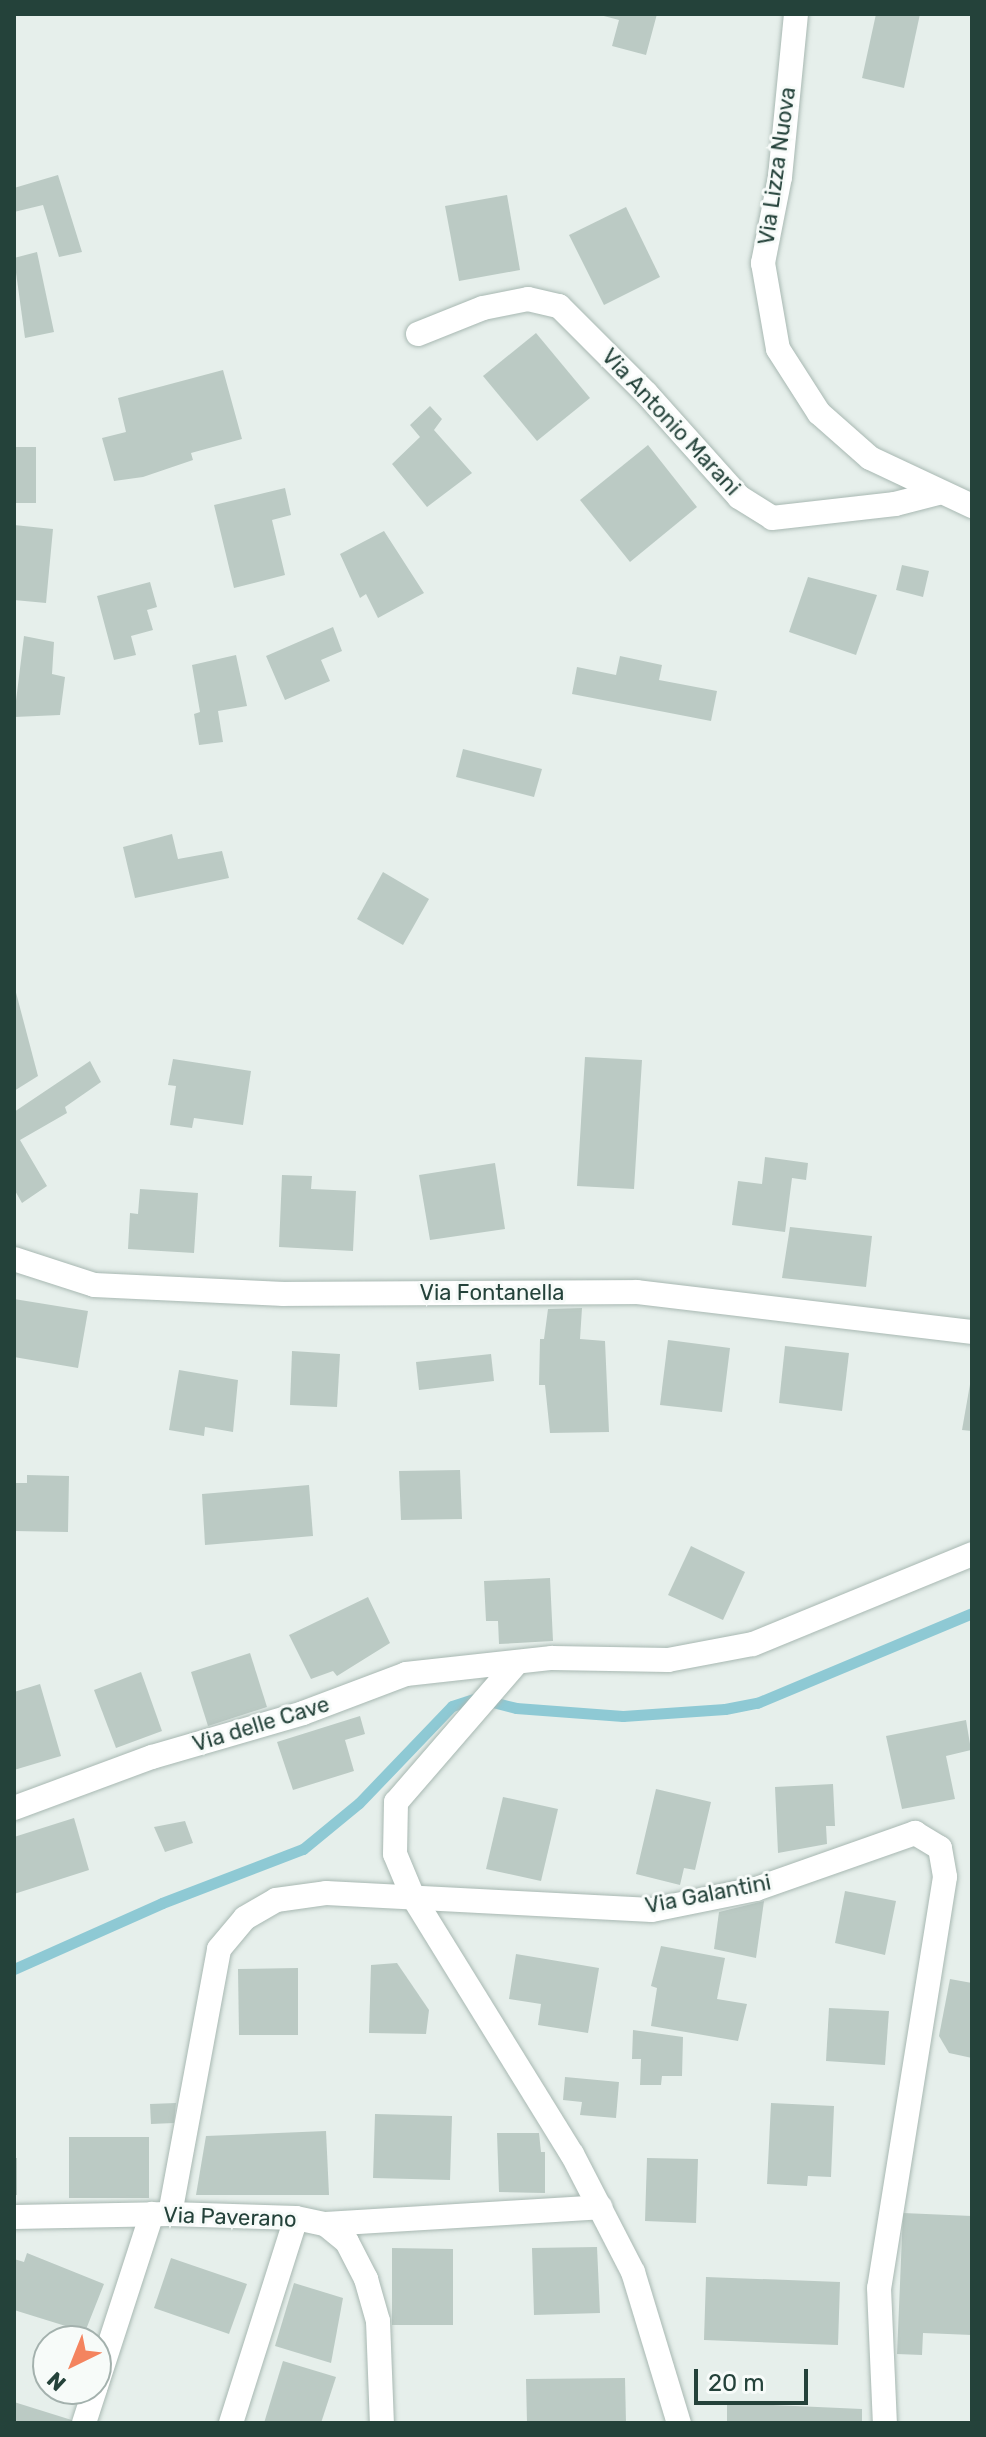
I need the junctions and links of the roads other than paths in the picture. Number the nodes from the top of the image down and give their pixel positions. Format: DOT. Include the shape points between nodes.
graph roads {
  1 [pos="796,14"];
  2 [pos="418,334"];
  3 [pos="938,493"];
  4 [pos="972,506"];
  5 [pos="14,1259"];
  6 [pos="972,1332"];
  7 [pos="972,1554"];
  8 [pos="508,1672"];
  9 [pos="14,1808"];
  10 [pos="413,1897"];
  11 [pos="600,2207"];
  12 [pos="161,2214"];
  13 [pos="14,2217"];
  14 [pos="296,2218"];
  15 [pos="325,2224"];
  16 [pos="112,2344"];
  17 [pos="231,2423"];
  18 [pos="382,2423"];
  19 [pos="679,2423"];
  20 [pos="885,2423"];
  1 -- 3 [label="street, Via Lizza Nuova" via="780,177 763,263 778,349 819,413 870,458"];
  2 -- 3 [label="street, Via Antonio Marani" via="483,308 528,299 559,306 739,497 772,518 895,504"];
  3 -- 4 [label="street, Via Lizza Nuova"];
  5 -- 6 [label="street, Via Fontanella" via="94,1285 284,1294 637,1292"];
  7 -- 8 [label="street, Via delle Cave" via="753,1644 668,1660 552,1658"];
  8 -- 9 [label="street, Via delle Cave" via="406,1674"];
  8 -- 10 [label="street" via="396,1802 395,1854"];
  10 -- 11 [label="street" via="478,1995"];
  10 -- 12 [label="street, Via Galantini" via="326,1893 276,1900 245,1918 219,1949"];
  10 -- 20 [label="street, Via Galantini" via="652,1910 756,1889 902,1835 915,1833 940,1848 945,1877 879,2288"];
  11 -- 15 [label="street"];
  11 -- 19 [label="street" via="633,2272"];
  12 -- 13 [label="street, Via Paverano"];
  12 -- 14 [label="street, Via Paverano"];
  12 -- 16 [label="street, Via Galantini"];
  14 -- 15 [label="street, Via Paverano"];
  14 -- 17 [label="street"];
  15 -- 18 [label="street, Via Paverano" via="347,2242 366,2279 378,2321"];
}
